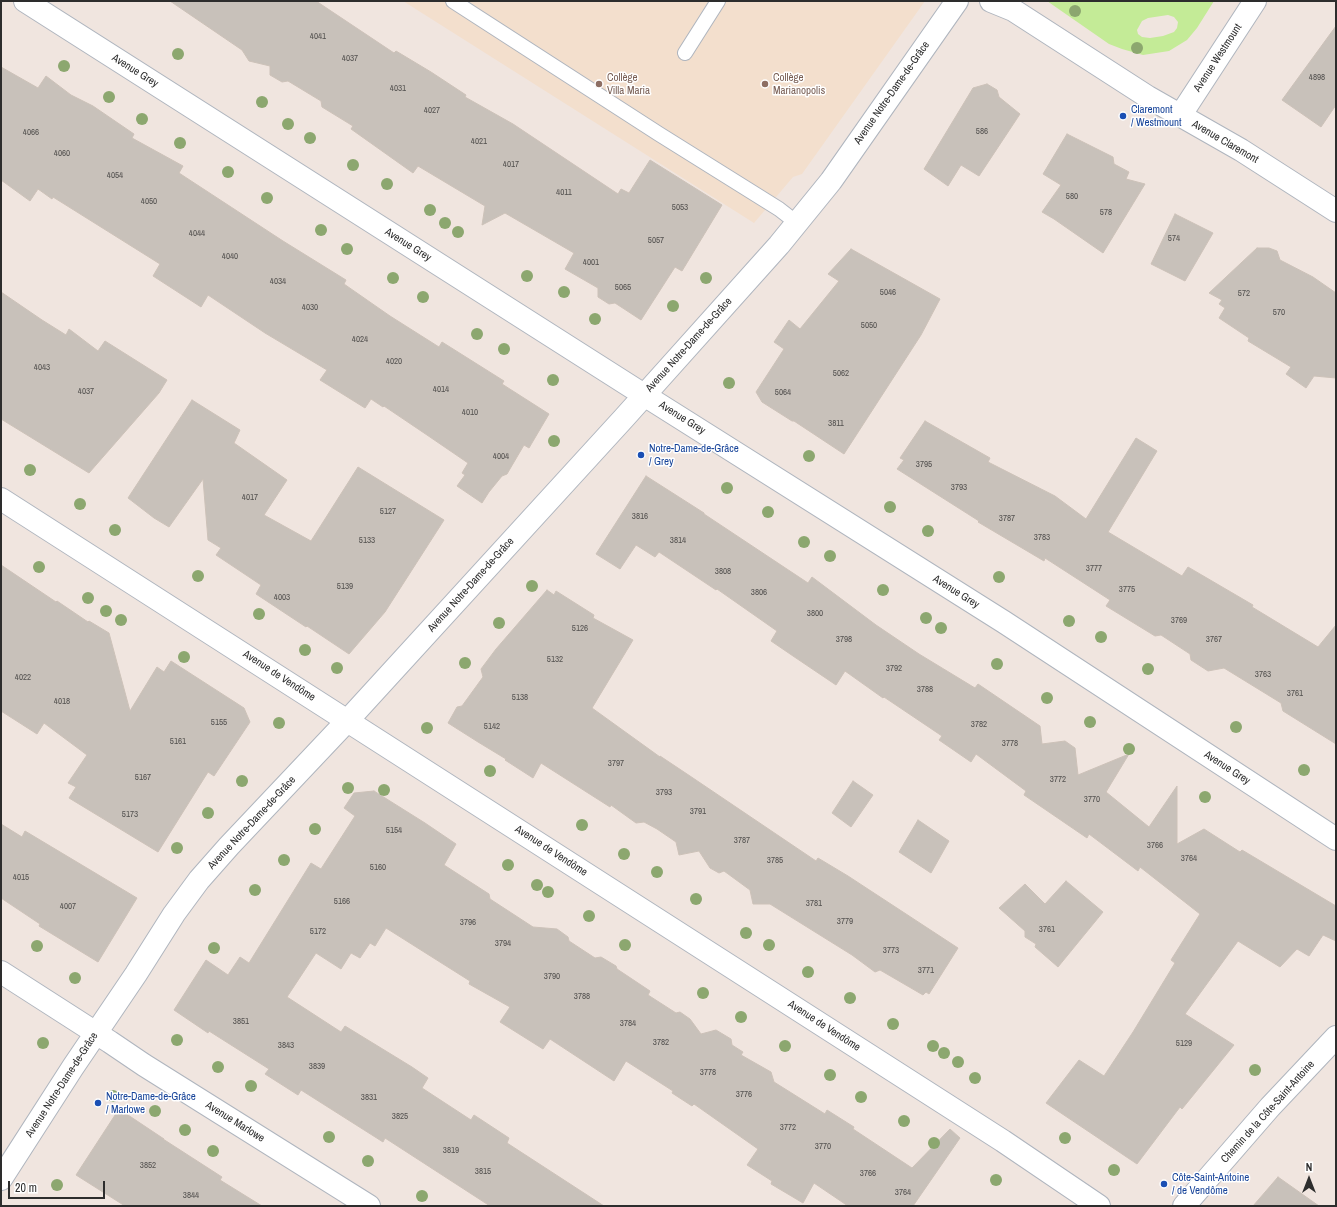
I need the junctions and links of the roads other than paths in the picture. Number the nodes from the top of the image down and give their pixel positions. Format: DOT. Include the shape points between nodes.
graph roads {
  1 [pos="25,1"];
  2 [pos="453,1"];
  3 [pos="718,1"];
  4 [pos="957,1"];
  5 [pos="991,1"];
  6 [pos="1255,1"];
  7 [pos="685,53"];
  8 [pos="1180,116"];
  9 [pos="1336,211"];
  10 [pos="797,223"];
  11 [pos="644,395"];
  12 [pos="1,499"];
  13 [pos="348,720"];
  14 [pos="1336,839"];
  15 [pos="1,972"];
  16 [pos="96,1033"];
  17 [pos="1336,1037"];
  18 [pos="1,1179"];
  19 [pos="369,1206"];
  20 [pos="1099,1206"];
  21 [pos="1184,1206"];
  1 -- 11 [label="street, Avenue Grey"];
  2 -- 10 [label="lane"];
  3 -- 7 [label="lane"];
  4 -- 10 [label="street, Avenue Notre-Dame-de-Grâce" via="831,181"];
  5 -- 8 [label="street, Avenue Claremont" via="1013,10"];
  6 -- 8 [label="street, Avenue Westmount"];
  8 -- 9 [label="street, Avenue Claremont" via="1240,150"];
  10 -- 11 [label="street, Avenue Notre-Dame-de-Grâce"];
  11 -- 13 [label="street, Avenue Notre-Dame-de-Grâce"];
  11 -- 14 [label="street, Avenue Grey" via="1004,622"];
  12 -- 13 [label="street, Avenue de Vendôme"];
  13 -- 16 [label="street, Avenue Notre-Dame-de-Grâce" via="199,880"];
  13 -- 20 [label="street, Avenue de Vendôme" via="1004,1140"];
  15 -- 16 [label="street, Avenue Marlowe"];
  16 -- 18 [label="street, Avenue Notre-Dame-de-Grâce"];
  16 -- 19 [label="street, Avenue Marlowe"];
  17 -- 21 [label="street, Chemin de la Côte-Saint-Antoine" via="1261,1117"];
}
